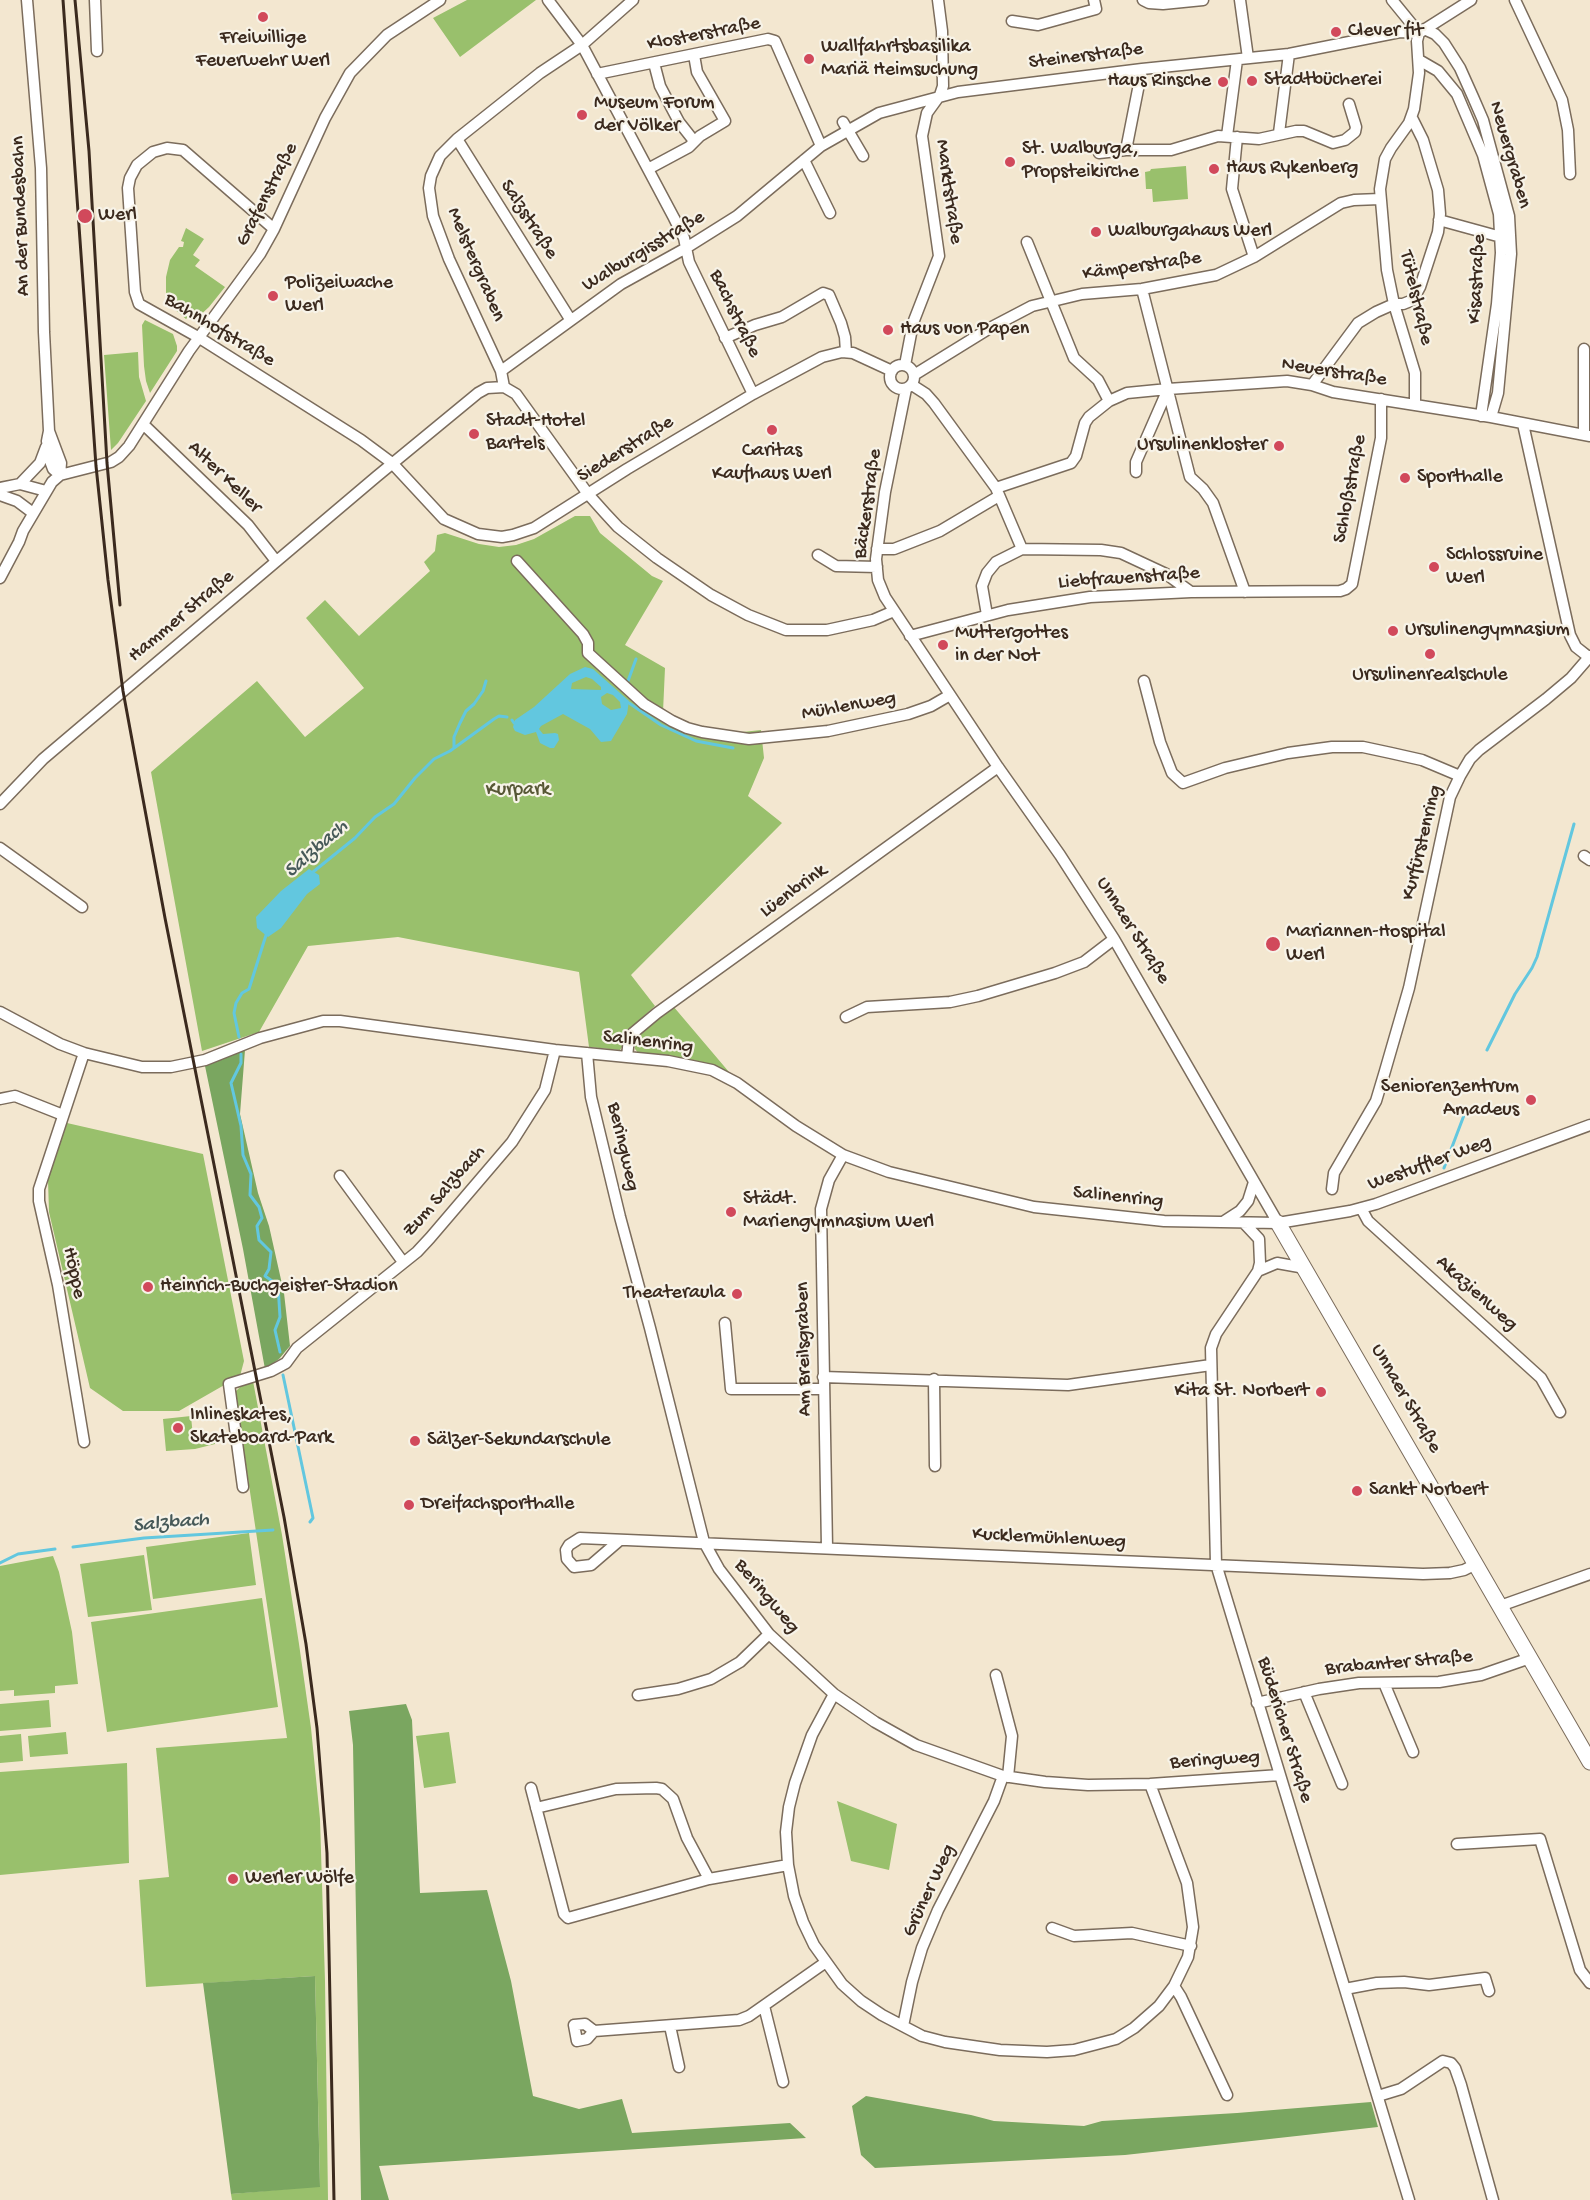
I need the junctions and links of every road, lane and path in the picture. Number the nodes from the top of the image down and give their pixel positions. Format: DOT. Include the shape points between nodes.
graph roads {
  1 [pos="27,0"];
  2 [pos="95,0"];
  3 [pos="440,0"];
  4 [pos="548,0"];
  5 [pos="633,0"];
  6 [pos="938,0"];
  7 [pos="1094,0"];
  8 [pos="1143,0"];
  9 [pos="1203,0"];
  10 [pos="1240,0"];
  11 [pos="1392,0"];
  12 [pos="1471,0"];
  13 [pos="1515,0"];
  14 [pos="1011,21"];
  15 [pos="1422,31"];
  16 [pos="582,45"];
  17 [pos="97,51"];
  18 [pos="1289,54"];
  19 [pos="694,55"];
  20 [pos="1242,59"];
  21 [pos="1419,60"];
  22 [pos="654,63"];
  23 [pos="1142,69"];
  24 [pos="597,74"];
  25 [pos="940,95"];
  26 [pos="1349,104"];
  27 [pos="1412,118"];
  28 [pos="846,126"];
  29 [pos="1279,133"];
  30 [pos="1232,136"];
  31 [pos="457,139"];
  32 [pos="694,141"];
  33 [pos="821,146"];
  34 [pos="1126,150"];
  35 [pos="1100,153"];
  36 [pos="863,156"];
  37 [pos="804,160"];
  38 [pos="650,173"];
  39 [pos="1570,174"];
  40 [pos="1380,199"];
  41 [pos="830,213"];
  42 [pos="1439,220"];
  43 [pos="274,229"];
  44 [pos="1500,237"];
  45 [pos="1027,242"];
  46 [pos="686,248"];
  47 [pos="1254,257"];
  48 [pos="1142,289"];
  49 [pos="1051,300"];
  50 [pos="1394,304"];
  51 [pos="570,319"];
  52 [pos="198,337"];
  53 [pos="725,338"];
  54 [pos="1584,349"];
  55 [pos="846,352"];
  56 [pos="905,365"];
  57 [pos="501,371"];
  58 [pos="892,371"];
  59 [pos="911,383"];
  60 [pos="1312,385"];
  61 [pos="504,387"];
  62 [pos="1168,388"];
  63 [pos="753,394"];
  64 [pos="1381,399"];
  65 [pos="1109,401"];
  66 [pos="1415,405"];
  67 [pos="1486,416"];
  68 [pos="143,424"];
  69 [pos="1523,424"];
  70 [pos="1587,435"];
  71 [pos="48,436"];
  72 [pos="392,463"];
  73 [pos="1136,472"];
  74 [pos="60,475"];
  75 [pos="20,484"];
  76 [pos="0,488"];
  77 [pos="46,491"];
  78 [pos="998,492"];
  79 [pos="588,494"];
  80 [pos="0,495"];
  81 [pos="33,513"];
  82 [pos="877,549"];
  83 [pos="1022,549"];
  84 [pos="818,555"];
  85 [pos="276,561"];
  86 [pos="517,561"];
  87 [pos="877,567"];
  88 [pos="0,579"];
  89 [pos="1352,584"];
  90 [pos="1191,592"];
  91 [pos="1245,592"];
  92 [pos="894,611"];
  93 [pos="987,615"];
  94 [pos="910,636"];
  95 [pos="1590,657"];
  96 [pos="1144,681"];
  97 [pos="950,695"];
  98 [pos="961,710"];
  99 [pos="998,767"];
  100 [pos="1460,776"];
  101 [pos="0,804"];
  102 [pos="0,848"];
  103 [pos="82,907"];
  104 [pos="1114,939"];
  105 [pos="0,1012"];
  106 [pos="846,1017"];
  107 [pos="555,1050"];
  108 [pos="84,1053"];
  109 [pos="587,1053"];
  110 [pos="627,1057"];
  111 [pos="0,1099"];
  112 [pos="63,1115"];
  113 [pos="1590,1125"];
  114 [pos="843,1155"];
  115 [pos="340,1176"];
  116 [pos="1254,1182"];
  117 [pos="1332,1189"];
  118 [pos="1361,1208"];
  119 [pos="1223,1222"];
  120 [pos="1244,1223"];
  121 [pos="1278,1223"];
  122 [pos="402,1262"];
  123 [pos="1305,1268"];
  124 [pos="1258,1271"];
  125 [pos="725,1323"];
  126 [pos="1210,1365"];
  127 [pos="823,1377"];
  128 [pos="934,1379"];
  129 [pos="824,1389"];
  130 [pos="1560,1412"];
  131 [pos="84,1442"];
  132 [pos="935,1466"];
  133 [pos="243,1487"];
  134 [pos="620,1540"];
  135 [pos="704,1542"];
  136 [pos="827,1547"];
  137 [pos="1216,1564"];
  138 [pos="1476,1564"];
  139 [pos="1590,1574"];
  140 [pos="1500,1606"];
  141 [pos="769,1634"];
  142 [pos="1530,1658"];
  143 [pos="996,1676"];
  144 [pos="1384,1683"];
  145 [pos="1304,1692"];
  146 [pos="834,1694"];
  147 [pos="638,1695"];
  148 [pos="1257,1703"];
  149 [pos="1413,1752"];
  150 [pos="1590,1762"];
  151 [pos="1280,1775"];
  152 [pos="1006,1776"];
  153 [pos="1150,1784"];
  154 [pos="1342,1784"];
  155 [pos="531,1788"];
  156 [pos="536,1808"];
  157 [pos="1457,1844"];
  158 [pos="788,1865"];
  159 [pos="709,1879"];
  160 [pos="1052,1928"];
  161 [pos="1191,1946"];
  162 [pos="826,1962"];
  163 [pos="1590,1983"];
  164 [pos="1174,1986"];
  165 [pos="1345,1989"];
  166 [pos="1489,1991"];
  167 [pos="764,2006"];
  168 [pos="670,2026"];
  169 [pos="903,2026"];
  170 [pos="594,2031"];
  171 [pos="679,2067"];
  172 [pos="783,2082"];
  173 [pos="1227,2095"];
  174 [pos="1378,2096"];
  175 [pos="1409,2200"];
  176 [pos="1493,2200"];
  1 -- 71 [label="street, An der Bundesbahn" via="40,168"];
  2 -- 17 [label="street"];
  3 -- 43 [label="street, Grafenstraße" via="387,35 350,73"];
  4 -- 16 [label="street, Bachstraße"];
  5 -- 16 [label="street, Melstergraben"];
  6 -- 25 [label="street" via="942,31"];
  7 -- 14 [label="street" via="1096,9 1038,25"];
  8 -- 9 [label="street" via="1163,4"];
  10 -- 20 [label="street"];
  11 -- 15 [label="street, Neuergraben"];
  12 -- 15 [label="street, Steinerstraße"];
  13 -- 39 [label="street" via="1562,100"];
  15 -- 18 [label="street, Steinerstraße"];
  15 -- 21 [label="street" via="1417,41"];
  15 -- 67 [label="street, Neuergraben" via="1435,34 1460,68 1483,120 1509,216 1511,254 1497,393"];
  16 -- 24 [label="street, Bachstraße"];
  16 -- 31 [label="street, Melstergraben"];
  18 -- 20 [label="street, Steinerstraße"];
  18 -- 29 [label="street"];
  19 -- 22 [label="street, Klosterstraße"];
  19 -- 32 [label="street" via="697,72 725,121"];
  19 -- 33 [label="street, Klosterstraße" via="768,39 775,41"];
  20 -- 23 [label="street, Steinerstraße"];
  20 -- 30 [label="street"];
  21 -- 27 [label="street"];
  21 -- 44 [label="street, Kisastraße" via="1438,71 1457,94 1491,179"];
  22 -- 24 [label="street, Klosterstraße"];
  22 -- 32 [label="street" via="660,86"];
  23 -- 25 [label="street, Steinerstraße"];
  23 -- 34 [label="street"];
  24 -- 38 [label="street, Bachstraße"];
  25 -- 28 [label="street, Walburgisstraße"];
  25 -- 56 [label="street, Marktstraße" via="927,113 922,136 939,250 913,323"];
  26 -- 29 [label="street" via="1356,130 1345,140 1330,143 1301,130"];
  27 -- 40 [label="street" via="1385,159"];
  27 -- 42 [label="street" via="1424,140 1438,190"];
  28 -- 33 [label="street, Walburgisstraße"];
  28 -- 36 [label="street"];
  29 -- 30 [label="street" via="1259,139"];
  30 -- 34 [label="street" via="1212,137 1171,150"];
  30 -- 47 [label="street" via="1232,189"];
  31 -- 51 [label="street, Salzstraße"];
  31 -- 57 [label="street, Melstergraben" via="435,164 429,188 433,216"];
  32 -- 38 [label="street"];
  33 -- 37 [label="street, Walburgisstraße"];
  34 -- 35 [label="street"];
  37 -- 41 [label="street"];
  37 -- 46 [label="street, Walburgisstraße" via="737,216"];
  38 -- 46 [label="street, Bachstraße"];
  40 -- 47 [label="street, Kämperstraße" via="1341,203"];
  40 -- 50 [label="street, Tütelstraße"];
  42 -- 44 [label="street"];
  42 -- 50 [label="street" via="1420,287 1413,300"];
  43 -- 52 [label="street, Grafenstraße"];
  43 -- 52 [label="street, Bahnhofstraße" via="179,149 160,149 137,165 128,188 136,298 144,308"];
  44 -- 67 [label="street, Kisastraße"];
  45 -- 49 [label="street"];
  46 -- 51 [label="street, Walburgisstraße" via="621,284"];
  46 -- 53 [label="street, Bachstraße"];
  47 -- 48 [label="street, Kämperstraße" via="1216,275"];
  48 -- 49 [label="street, Kämperstraße"];
  48 -- 62 [label="street"];
  49 -- 59 [label="street, Kämperstraße" via="1011,316"];
  49 -- 65 [label="street" via="1074,358 1098,380"];
  50 -- 60 [label="street" via="1358,323"];
  50 -- 66 [label="street, Tütelstraße" via="1415,373"];
  51 -- 57 [label="street, Walburgisstraße"];
  52 -- 68 [label="street, Grafenstraße"];
  52 -- 72 [label="street, Bahnhofstraße"];
  53 -- 55 [label="street" via="782,317 823,293 829,295 840,322"];
  53 -- 63 [label="street, Bachstraße"];
  54 -- 70 [label="street"];
  55 -- 58 [label="street"];
  55 -- 63 [label="street, Siederstraße" via="822,357"];
  56 -- 58 [label="street"];
  56 -- 59 [label="street" via="911,369"];
  57 -- 61 [label="street, Melstergraben"];
  58 -- 59 [label="street" via="892,385 898,389"];
  59 -- 78 [label="street" via="934,403"];
  59 -- 82 [label="street, Bäckerstraße" via="885,492"];
  60 -- 62 [label="street, Neuerstraße" via="1275,380"];
  60 -- 64 [label="street, Neuerstraße" via="1333,393"];
  61 -- 72 [label="street" via="478,393"];
  61 -- 79 [label="street" via="516,394"];
  62 -- 65 [label="street, Neuerstraße" via="1127,393"];
  62 -- 73 [label="street" via="1136,462"];
  62 -- 91 [label="street" via="1190,477 1213,503"];
  63 -- 79 [label="street, Siederstraße"];
  64 -- 66 [label="street, Neuerstraße"];
  64 -- 89 [label="street, Schloßstraße" via="1381,438"];
  65 -- 78 [label="street" via="1085,423 1071,464"];
  66 -- 67 [label="street, Neuerstraße"];
  67 -- 69 [label="street, Neuerstraße"];
  68 -- 74 [label="street, Grafenstraße" via="115,460"];
  68 -- 85 [label="street, Alter Keller" via="248,525"];
  69 -- 70 [label="street, Neuerstraße"];
  69 -- 95 [label="street" via="1570,635 1576,647"];
  71 -- 74 [label="street, An der Bundesbahn" via="54,441 61,463"];
  71 -- 75 [label="street" via="40,463"];
  72 -- 79 [label="street, Siederstraße" via="444,519 491,536 513,536 534,528"];
  72 -- 85 [label="street, Hammer Straße"];
  74 -- 77 [label="street"];
  75 -- 76 [label="street"];
  75 -- 77 [label="street"];
  77 -- 81 [label="street"];
  78 -- 82 [label="street" via="940,531 894,549"];
  78 -- 83 [label="street"];
  79 -- 92 [label="street" via="618,527 671,568 711,595 768,624 786,630 827,630"];
  80 -- 81 [label="street"];
  81 -- 88 [label="street"];
  82 -- 87 [label="street, Bäckerstraße"];
  83 -- 90 [label="street" via="1121,553 1166,574"];
  83 -- 93 [label="street" via="996,562 987,573 982,586"];
  84 -- 87 [label="street" via="836,566"];
  85 -- 101 [label="street, Hammer Straße" via="43,759"];
  86 -- 97 [label="street, Mühlenweg" via="583,634 588,653 644,704 687,728 750,739 828,730 921,710"];
  87 -- 92 [label="street, Bäckerstraße" via="878,580"];
  89 -- 91 [label="street, Liebfrauenstraße" via="1340,591"];
  90 -- 91 [label="street, Liebfrauenstraße"];
  90 -- 93 [label="street, Liebfrauenstraße" via="1090,597"];
  92 -- 94 [label="street, Bäckerstraße"];
  93 -- 94 [label="street, Liebfrauenstraße"];
  94 -- 97 [label="street, Bäckerstraße"];
  95 -- 100 [label="street, Kurfürstenring" via="1546,699 1479,750"];
  96 -- 100 [label="street" via="1172,773 1184,783 1225,768 1332,747 1363,747 1422,760"];
  97 -- 98 [label="street, Bäckerstraße"];
  98 -- 99 [label="street, Unnaer Straße"];
  99 -- 104 [label="street, Unnaer Straße"];
  99 -- 110 [label="street, Lüenbrink" via="672,1002 633,1033"];
  100 -- 117 [label="street, Kurfürstenring" via="1450,797 1409,988 1376,1101 1334,1173"];
  102 -- 103 [label="street"];
  104 -- 106 [label="street" via="1084,962 978,996 950,1002 867,1007"];
  104 -- 116 [label="street, Unnaer Straße"];
  105 -- 108 [label="street, Salinenring"];
  107 -- 108 [label="street, Salinenring" via="323,1021 268,1035 205,1060 171,1067 142,1066"];
  107 -- 109 [label="street, Salinenring"];
  107 -- 122 [label="street, Zum Salzbach" via="542,1096 512,1142 430,1238"];
  108 -- 112 [label="street, Höppe"];
  109 -- 110 [label="street, Salinenring"];
  109 -- 135 [label="street, Beringweg" via="591,1097"];
  110 -- 114 [label="street, Salinenring" via="712,1070"];
  111 -- 112 [label="street" via="15,1096"];
  112 -- 131 [label="street, Höppe" via="39,1189 39,1201 58,1285"];
  113 -- 118 [label="street, Westuffler Weg"];
  114 -- 119 [label="street, Salinenring" via="889,1172 1034,1207 1164,1221"];
  114 -- 127 [label="street, Am Breilsgraben" via="828,1180 821,1209"];
  115 -- 122 [label="street"];
  116 -- 119 [label="street" via="1248,1201"];
  116 -- 121 [label="street, Unnaer Straße"];
  118 -- 121 [label="street, Westuffler Weg"];
  118 -- 130 [label="street, Akazienweg" via="1368,1221 1541,1378"];
  119 -- 120 [label="street, Salinenring"];
  120 -- 121 [label="street, Salinenring"];
  120 -- 124 [label="street" via="1259,1239"];
  121 -- 123 [label="street, Unnaer Straße"];
  122 -- 133 [label="street, Zum Salzbach" via="297,1348 286,1363 229,1384"];
  123 -- 124 [label="street" via="1277,1263"];
  123 -- 138 [label="street, Unnaer Straße"];
  124 -- 126 [label="street, Büdericher Straße" via="1216,1334"];
  125 -- 129 [label="street" via="731,1389"];
  126 -- 128 [label="street" via="1068,1385"];
  126 -- 137 [label="street, Büdericher Straße"];
  127 -- 128 [label="street"];
  127 -- 129 [label="street, Am Breilsgraben"];
  128 -- 132 [label="street"];
  129 -- 136 [label="street, Am Breilsgraben"];
  134 -- 134 [label="street, Kucklermühlenweg" via="580,1538 568,1545 567,1559 574,1567 591,1565"];
  134 -- 135 [label="street, Kucklermühlenweg"];
  135 -- 136 [label="street, Kucklermühlenweg"];
  135 -- 141 [label="street, Beringweg" via="719,1569"];
  136 -- 137 [label="street, Kucklermühlenweg"];
  137 -- 138 [label="street, Kucklermühlenweg" via="1424,1574 1450,1573"];
  137 -- 148 [label="street, Büdericher Straße"];
  138 -- 140 [label="street, Unnaer Straße"];
  139 -- 140 [label="street"];
  140 -- 142 [label="street, Unnaer Straße"];
  141 -- 146 [label="street, Beringweg"];
  141 -- 147 [label="street" via="740,1662 711,1679"];
  142 -- 144 [label="street, Brabanter Straße" via="1480,1675 1439,1682"];
  142 -- 150 [label="street, Unnaer Straße"];
  143 -- 152 [label="street, Grüner Weg" via="1012,1736"];
  144 -- 145 [label="street, Brabanter Straße"];
  144 -- 149 [label="street"];
  145 -- 148 [label="street, Brabanter Straße"];
  145 -- 154 [label="street, Brabanter Straße"];
  146 -- 152 [label="street, Beringweg" via="916,1745"];
  146 -- 158 [label="street" via="812,1735 795,1783 786,1832"];
  148 -- 151 [label="street, Büdericher Straße"];
  151 -- 153 [label="street, Beringweg"];
  151 -- 165 [label="street, Büdericher Straße"];
  152 -- 153 [label="street, Beringweg" via="1088,1785"];
  152 -- 169 [label="street, Grüner Weg" via="922,1947"];
  153 -- 161 [label="street" via="1187,1883 1193,1927"];
  155 -- 156 [label="street"];
  156 -- 159 [label="street" via="616,1789 662,1789 673,1799 687,1838"];
  156 -- 159 [label="street" via="568,1918"];
  157 -- 163 [label="street" via="1540,1839 1580,1970"];
  158 -- 159 [label="street"];
  158 -- 162 [label="street" via="803,1922"];
  160 -- 161 [label="street" via="1074,1936 1132,1933"];
  161 -- 164 [label="street"];
  162 -- 167 [label="street"];
  162 -- 169 [label="street" via="861,2001"];
  164 -- 169 [label="street" via="1134,2028 1116,2039 1074,2050 1022,2052 975,2047 922,2036"];
  164 -- 173 [label="street"];
  165 -- 166 [label="street" via="1377,1983 1429,1985 1485,1978"];
  165 -- 174 [label="street, Büdericher Straße"];
  167 -- 168 [label="street" via="739,2020"];
  167 -- 172 [label="street"];
  168 -- 170 [label="street"];
  168 -- 171 [label="street"];
  174 -- 175 [label="street, Büdericher Straße"];
  174 -- 176 [label="street" via="1401,2089 1443,2061 1452,2063"];
}
